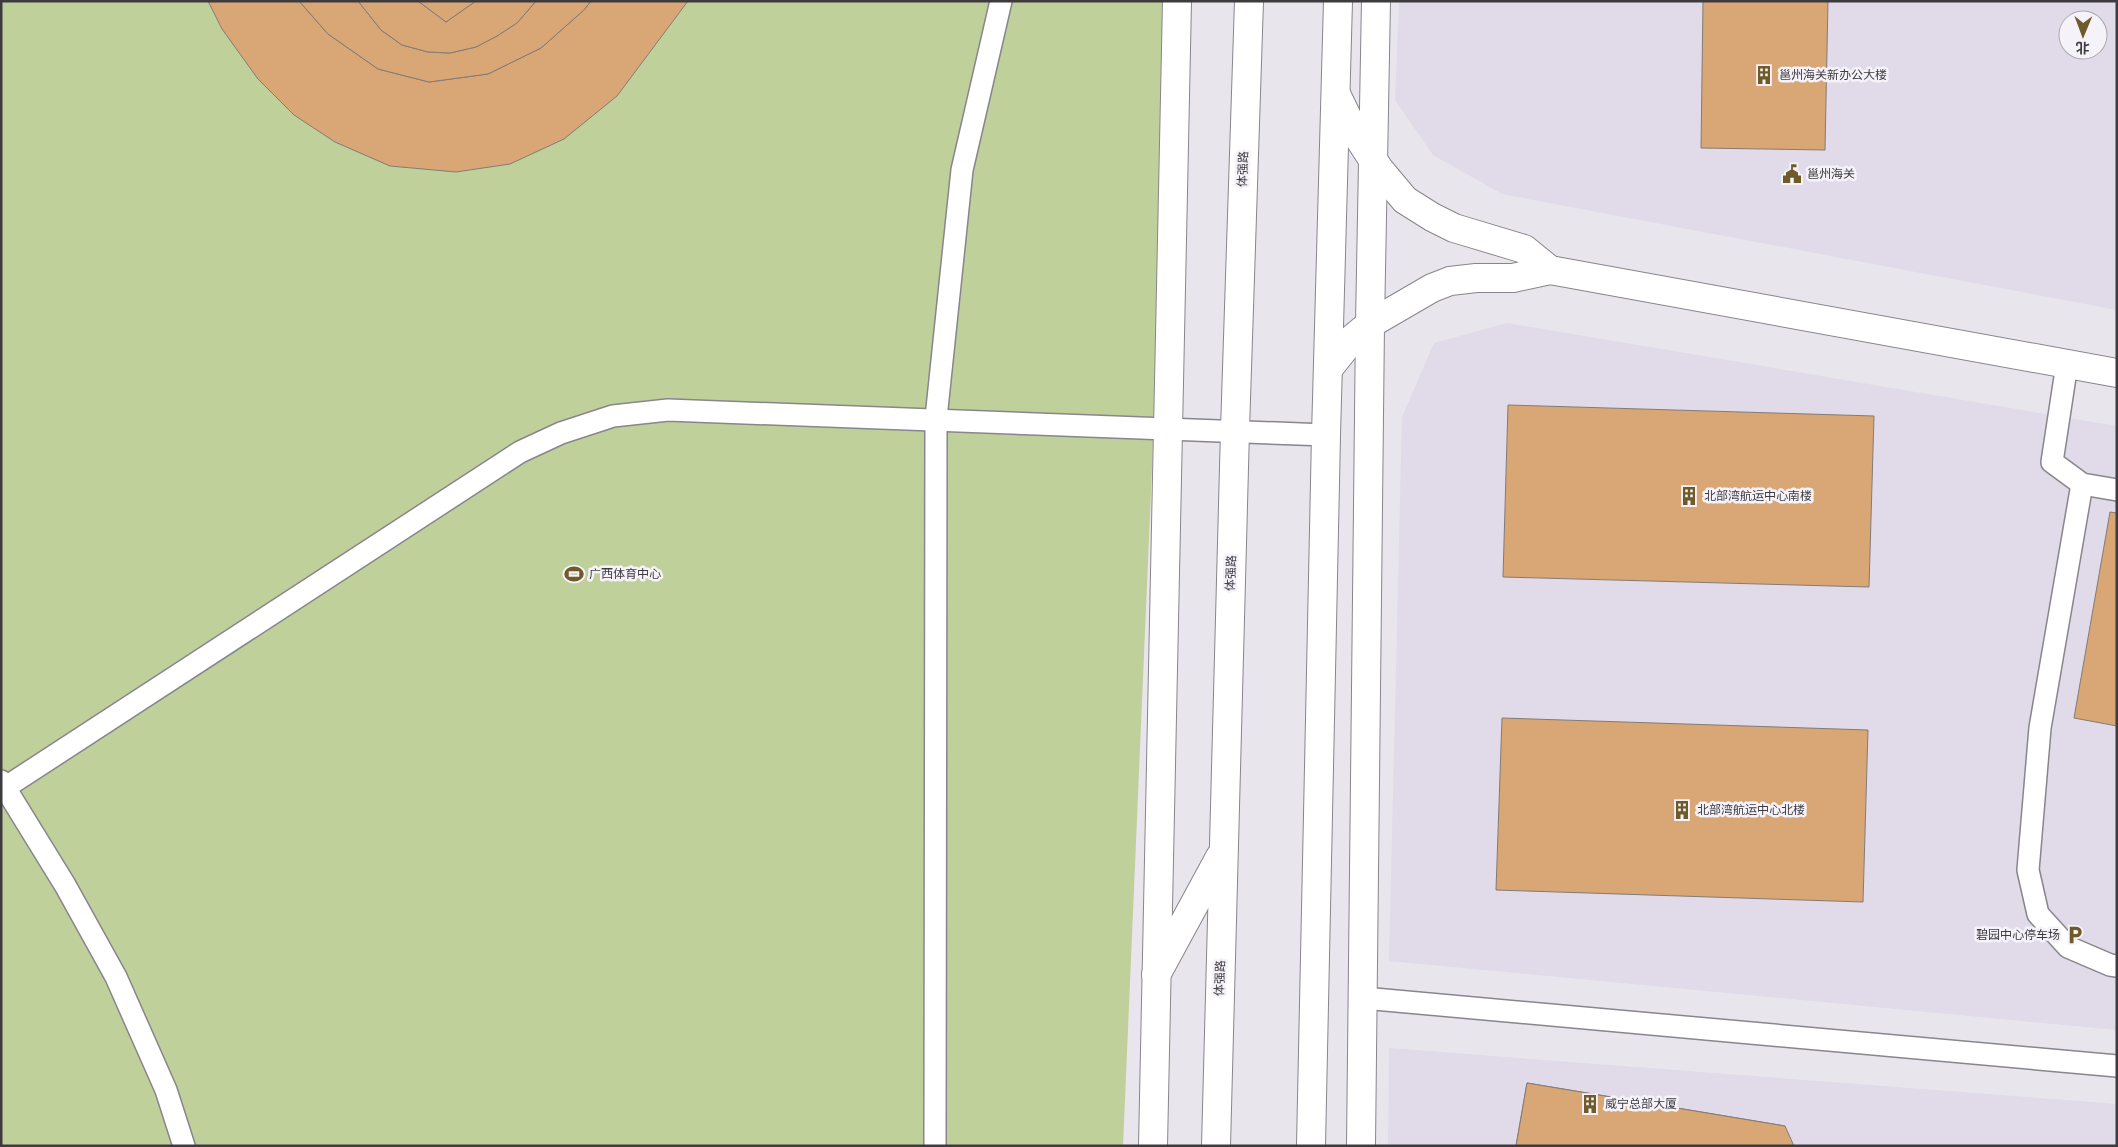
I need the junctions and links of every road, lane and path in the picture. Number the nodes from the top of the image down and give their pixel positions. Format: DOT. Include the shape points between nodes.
graph roads {
  1 [pos="1001,1"];
  2 [pos="1177,1"];
  3 [pos="1249,1"];
  4 [pos="1338,1"];
  5 [pos="1376,1"];
  6 [pos="1336,94"];
  7 [pos="1373,160"];
  8 [pos="1550,270"];
  9 [pos="1370,324"];
  10 [pos="2067,364"];
  11 [pos="1329,368"];
  12 [pos="2117,373"];
  13 [pos="936,418"];
  14 [pos="1168,428"];
  15 [pos="1235,430"];
  16 [pos="1326,435"];
  17 [pos="2082,484"];
  18 [pos="2117,490"];
  19 [pos="4,784"];
  20 [pos="1224,851"];
  21 [pos="2117,966"];
  22 [pos="1156,975"];
  23 [pos="1363,998"];
  24 [pos="2117,1066"];
  25 [pos="184,1146"];
  26 [pos="935,1146"];
  27 [pos="1153,1146"];
  28 [pos="1216,1146"];
  29 [pos="1311,1146"];
  30 [pos="1361,1146"];
  1 -- 13 [label="lane" via="962,170"];
  2 -- 14 [label="street"];
  3 -- 15 [label="street, 体强路"];
  4 -- 6 [label="street"];
  5 -- 7 [label="street"];
  6 -- 7 [label="street"];
  6 -- 11 [label="street"];
  7 -- 8 [label="street" via="1406,200 1432,217 1454,228 1524,249"];
  7 -- 9 [label="street"];
  8 -- 9 [label="street" via="1512,278 1450,281 1410,299"];
  8 -- 10 [label="street"];
  9 -- 11 [label="street" via="1352,339"];
  9 -- 23 [label="street"];
  10 -- 12 [label="street"];
  10 -- 17 [label="lane" via="2052,462"];
  11 -- 16 [label="street"];
  13 -- 14 [label="lane"];
  13 -- 19 [label="lane" via="668,410 613,416 561,433 520,452"];
  13 -- 26 [label="lane"];
  14 -- 15 [label="lane"];
  14 -- 22 [label="street"];
  15 -- 16 [label="lane"];
  15 -- 20 [label="street, 体强路"];
  16 -- 29 [label="street"];
  17 -- 18 [label="lane"];
  17 -- 21 [label="lane" via="2040,728 2028,870 2038,914 2068,947"];
  19 -- 25 [label="lane" via="116,977 166,1090"];
  20 -- 22 [label="street"];
  20 -- 28 [label="street, 体强路"];
  22 -- 27 [label="street"];
  23 -- 24 [label="lane"];
  23 -- 30 [label="street"];
}
